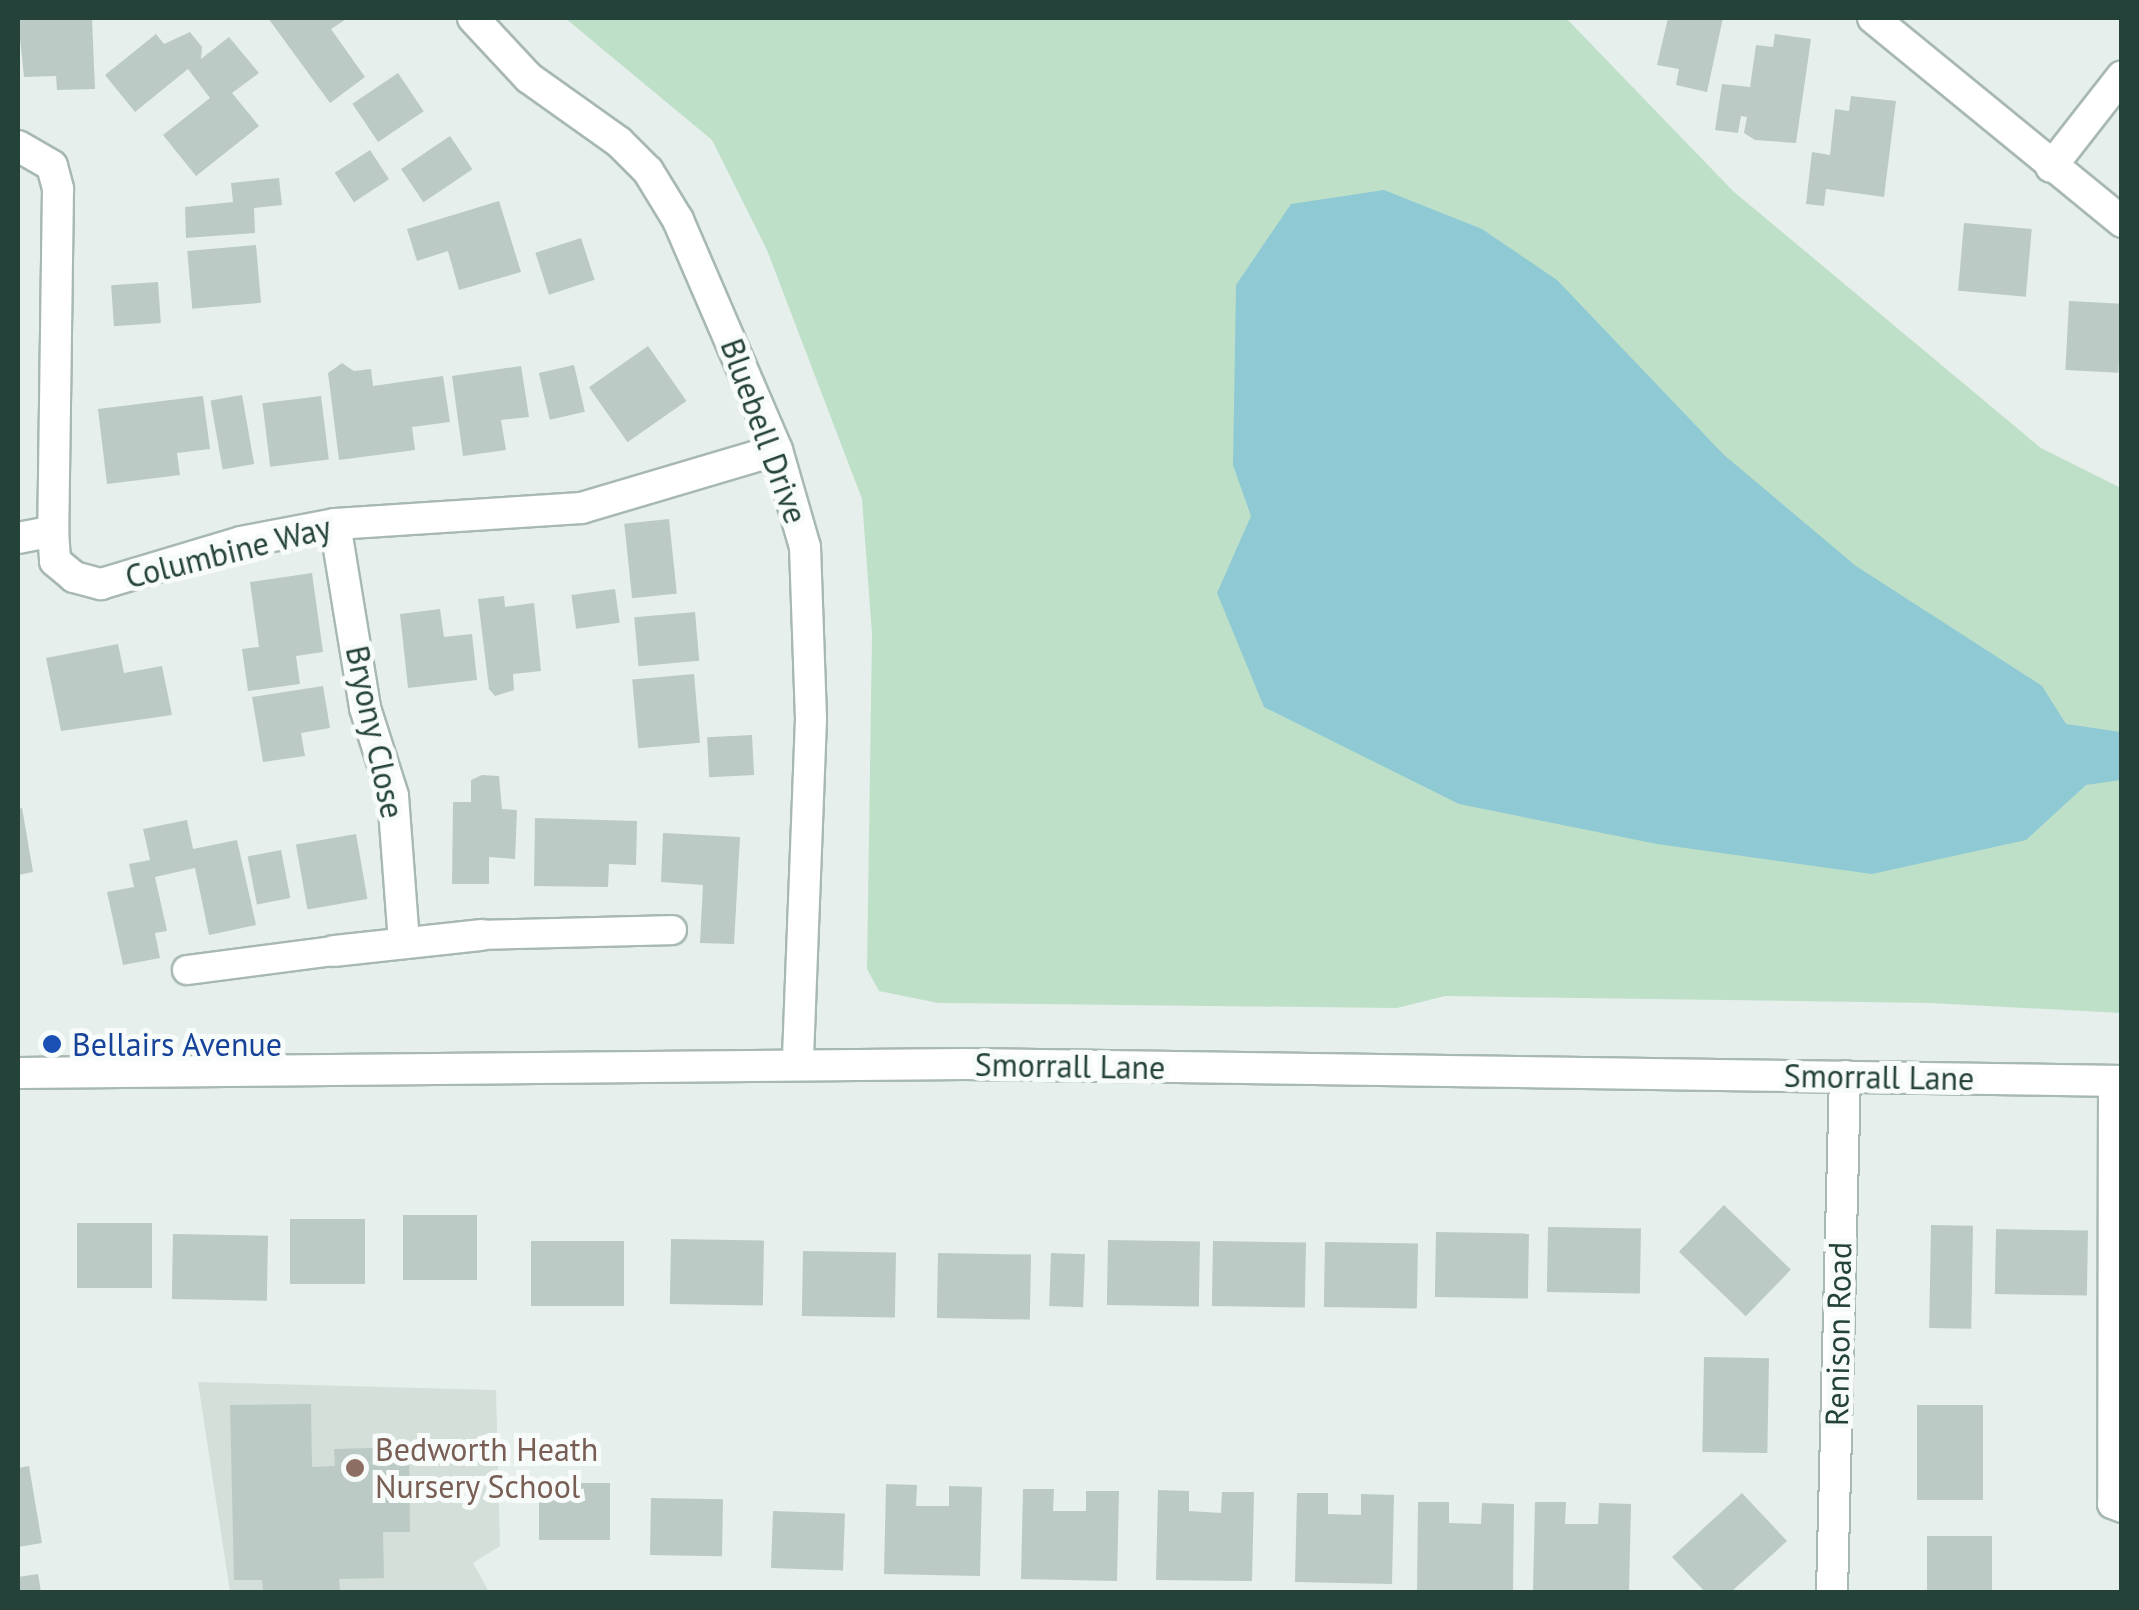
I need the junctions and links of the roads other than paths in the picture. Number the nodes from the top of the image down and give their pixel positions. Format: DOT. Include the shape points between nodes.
graph roads {
  1 [pos="473,18"];
  2 [pos="1873,18"];
  3 [pos="2122,76"];
  4 [pos="18,146"];
  5 [pos="2051,166"];
  6 [pos="2122,222"];
  7 [pos="777,450"];
  8 [pos="335,524"];
  9 [pos="53,531"];
  10 [pos="18,538"];
  11 [pos="672,930"];
  12 [pos="481,935"];
  13 [pos="404,942"];
  14 [pos="334,951"];
  15 [pos="187,970"];
  16 [pos="798,1064"];
  17 [pos="18,1072"];
  18 [pos="1845,1076"];
  19 [pos="2117,1081"];
  20 [pos="2122,1508"];
  21 [pos="1832,1592"];
  1 -- 7 [label="street, Bluebell Drive" via="529,78 648,171 685,236"];
  2 -- 5 [label="street"];
  3 -- 5 [label="street"];
  4 -- 9 [label="street, Columbine Way" via="52,166 58,189"];
  5 -- 6 [label="street"];
  7 -- 8 [label="street, Columbine Way" via="582,508"];
  7 -- 16 [label="street, Bluebell Drive" via="805,547 811,718"];
  8 -- 9 [label="street, Columbine Way" via="241,542 102,584 74,578 55,561"];
  8 -- 13 [label="street, Bryony Close" via="366,708 393,796"];
  9 -- 10 [label="street"];
  11 -- 12 [label="lane"];
  12 -- 13 [label="street"];
  13 -- 14 [label="street"];
  14 -- 15 [label="lane"];
  16 -- 17 [label="street, Smorrall Lane"];
  16 -- 18 [label="street, Smorrall Lane"];
  18 -- 19 [label="street, Smorrall Lane"];
  18 -- 21 [label="street, Renison Road"];
  19 -- 20 [label="lane" via="2112,1504"];
}
